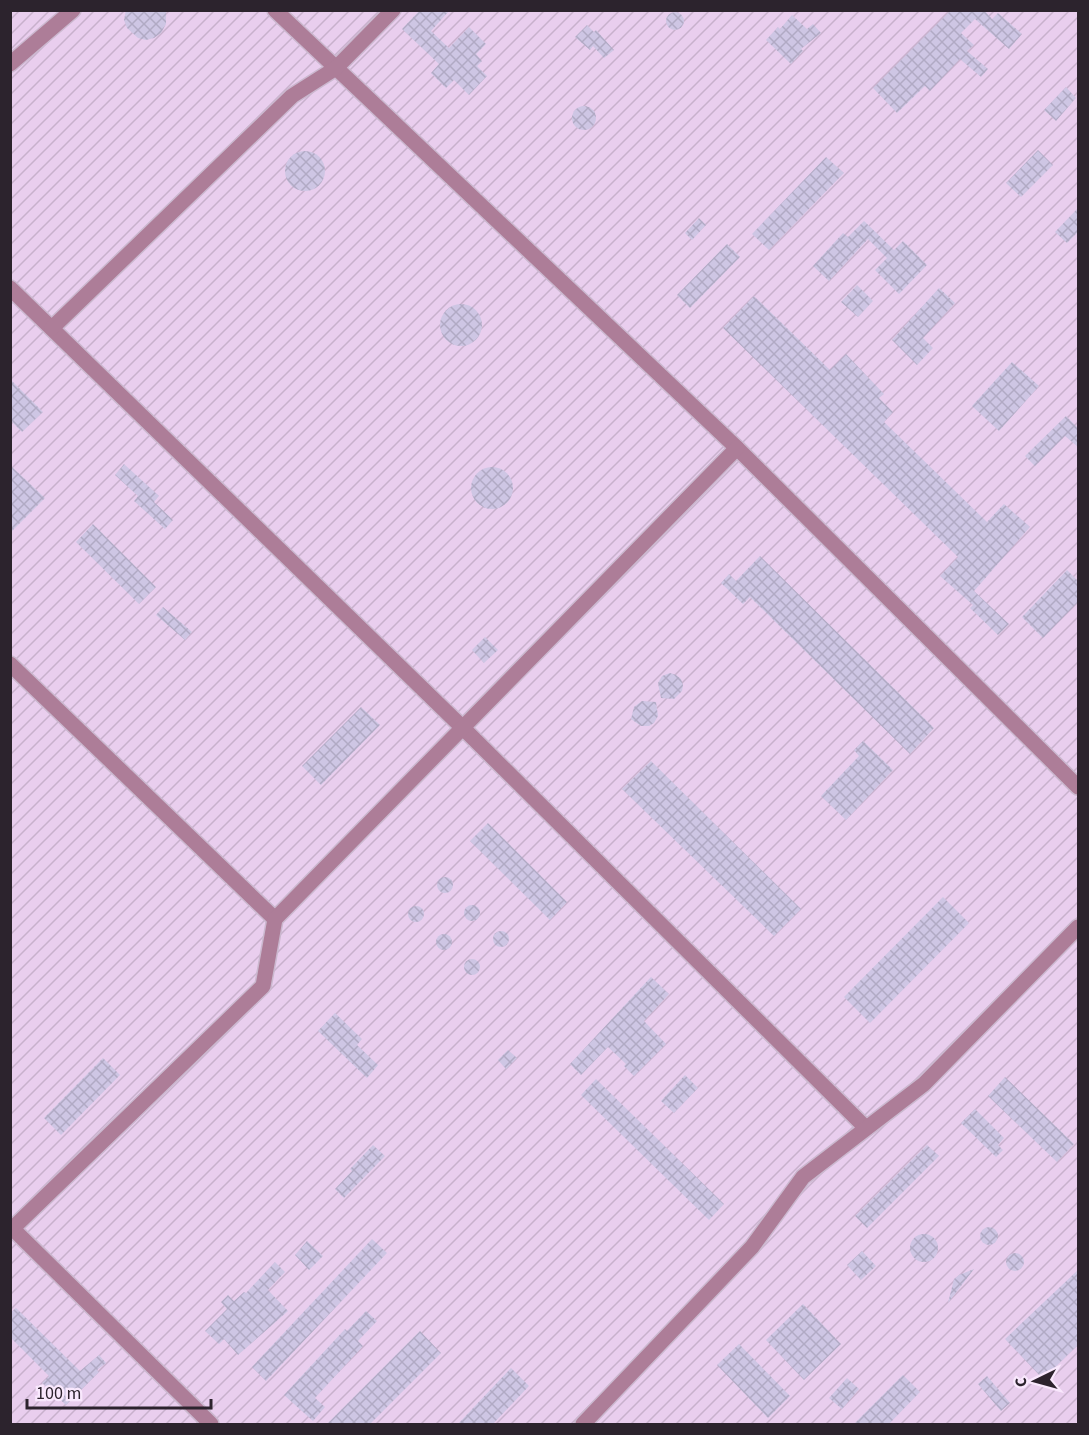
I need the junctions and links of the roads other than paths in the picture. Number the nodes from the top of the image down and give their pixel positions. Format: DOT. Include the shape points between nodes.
graph roads {
  1 [pos="73,10"];
  2 [pos="275,10"];
  3 [pos="393,10"];
  4 [pos="10,64"];
  5 [pos="336,68"];
  6 [pos="10,288"];
  7 [pos="52,328"];
  8 [pos="737,448"];
  9 [pos="10,664"];
  10 [pos="463,728"];
  11 [pos="1078,787"];
  12 [pos="275,919"];
  13 [pos="1078,927"];
  14 [pos="866,1128"];
  15 [pos="12,1226"];
  16 [pos="211,1425"];
  17 [pos="583,1425"];
  1 -- 4 [label="lane"];
  2 -- 5 [label="lane"];
  3 -- 5 [label="lane"];
  5 -- 7 [label="lane" via="292,96"];
  5 -- 8 [label="lane"];
  6 -- 7 [label="lane"];
  7 -- 10 [label="lane"];
  8 -- 10 [label="lane"];
  8 -- 11 [label="lane"];
  9 -- 12 [label="lane"];
  10 -- 12 [label="lane"];
  10 -- 14 [label="lane"];
  12 -- 15 [label="lane" via="263,986"];
  13 -- 14 [label="lane" via="924,1084"];
  14 -- 17 [label="lane" via="803,1177 752,1247"];
  15 -- 16 [label="lane"];
}
